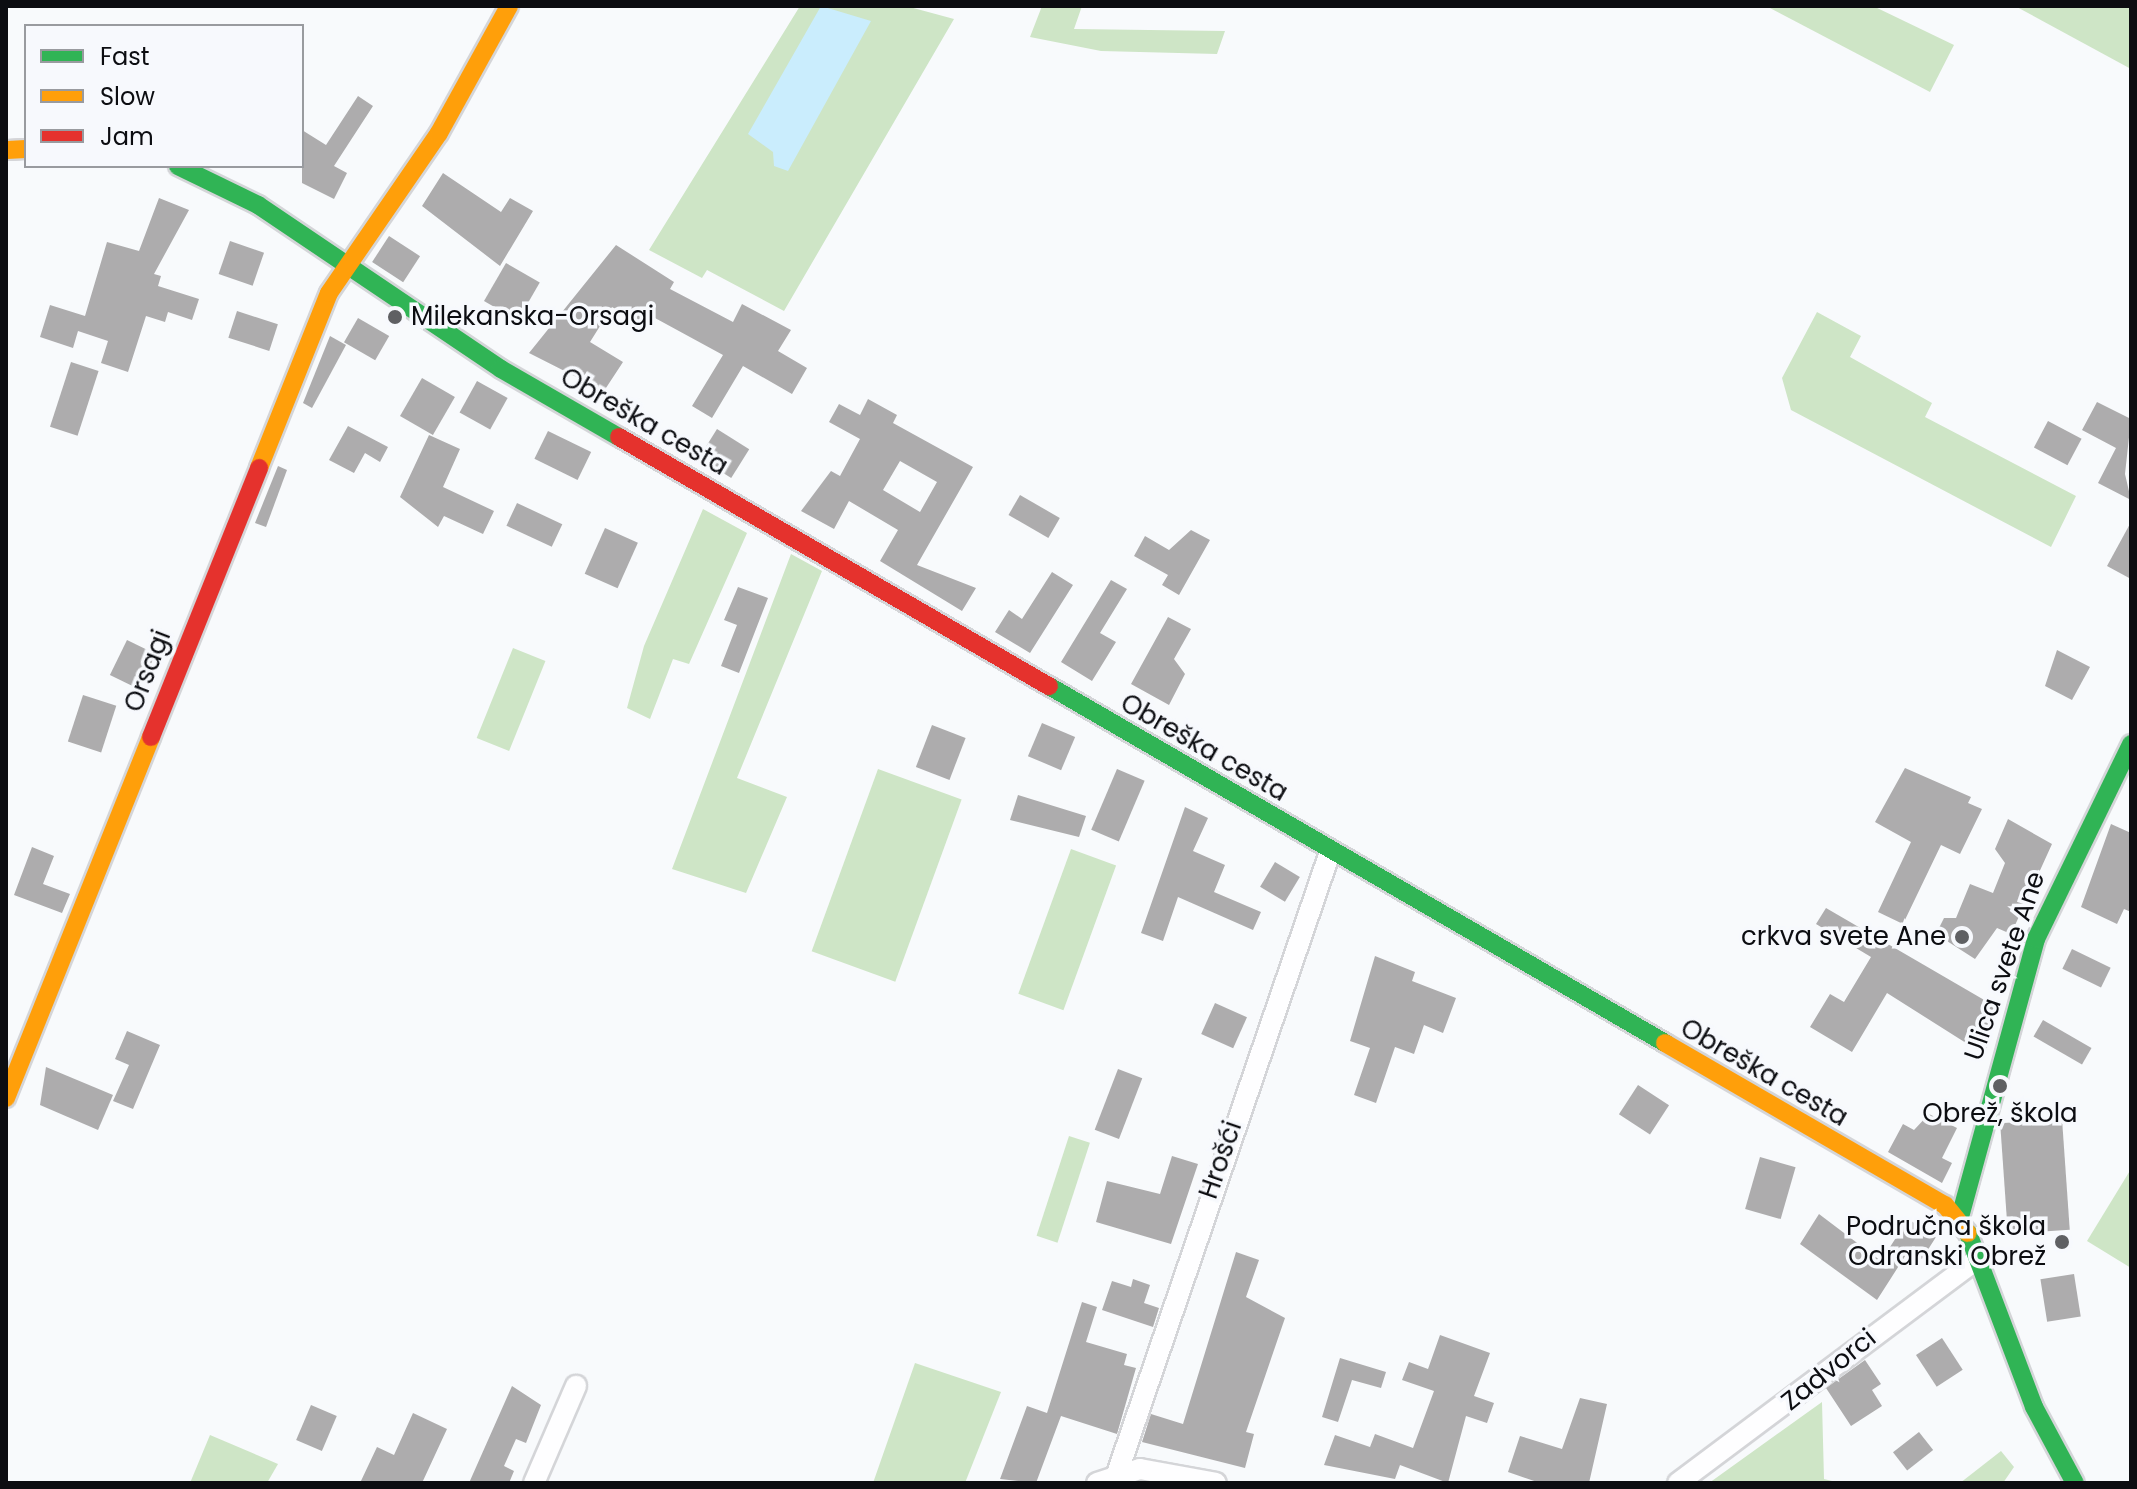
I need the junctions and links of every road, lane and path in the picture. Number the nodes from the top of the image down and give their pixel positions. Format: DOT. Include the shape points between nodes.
graph roads {
  1 [pos="509,6"];
  2 [pos="182,168"];
  3 [pos="347,267"];
  4 [pos="2131,744"];
  5 [pos="1330,852"];
  6 [pos="6,1098"];
  7 [pos="1960,1217"];
  8 [pos="1981,1256"];
  9 [pos="576,1386"];
  10 [pos="1118,1471"];
  11 [pos="534,1483"];
  12 [pos="1097,1483"];
  13 [pos="1216,1483"];
  14 [pos="1678,1483"];
  15 [pos="2075,1483"];
  1 -- 3 [label="main road, Orsagi" via="439,133"];
  2 -- 3 [label="main road, Obreška cesta" via="258,205"];
  3 -- 5 [label="main road, Obreška cesta" via="514,377"];
  3 -- 6 [label="main road, Orsagi" via="276,412"];
  4 -- 7 [label="main road, Ulica svete Ane" via="2036,939"];
  5 -- 7 [label="main road, Obreška cesta"];
  5 -- 10 [label="street, Hrošći"];
  7 -- 8 [label="main road"];
  8 -- 14 [label="street, Zadvorci"];
  8 -- 15 [label="main road" via="2034,1407"];
  9 -- 11 [label="street"];
  10 -- 12 [label="street"];
  10 -- 13 [label="street"];
}
